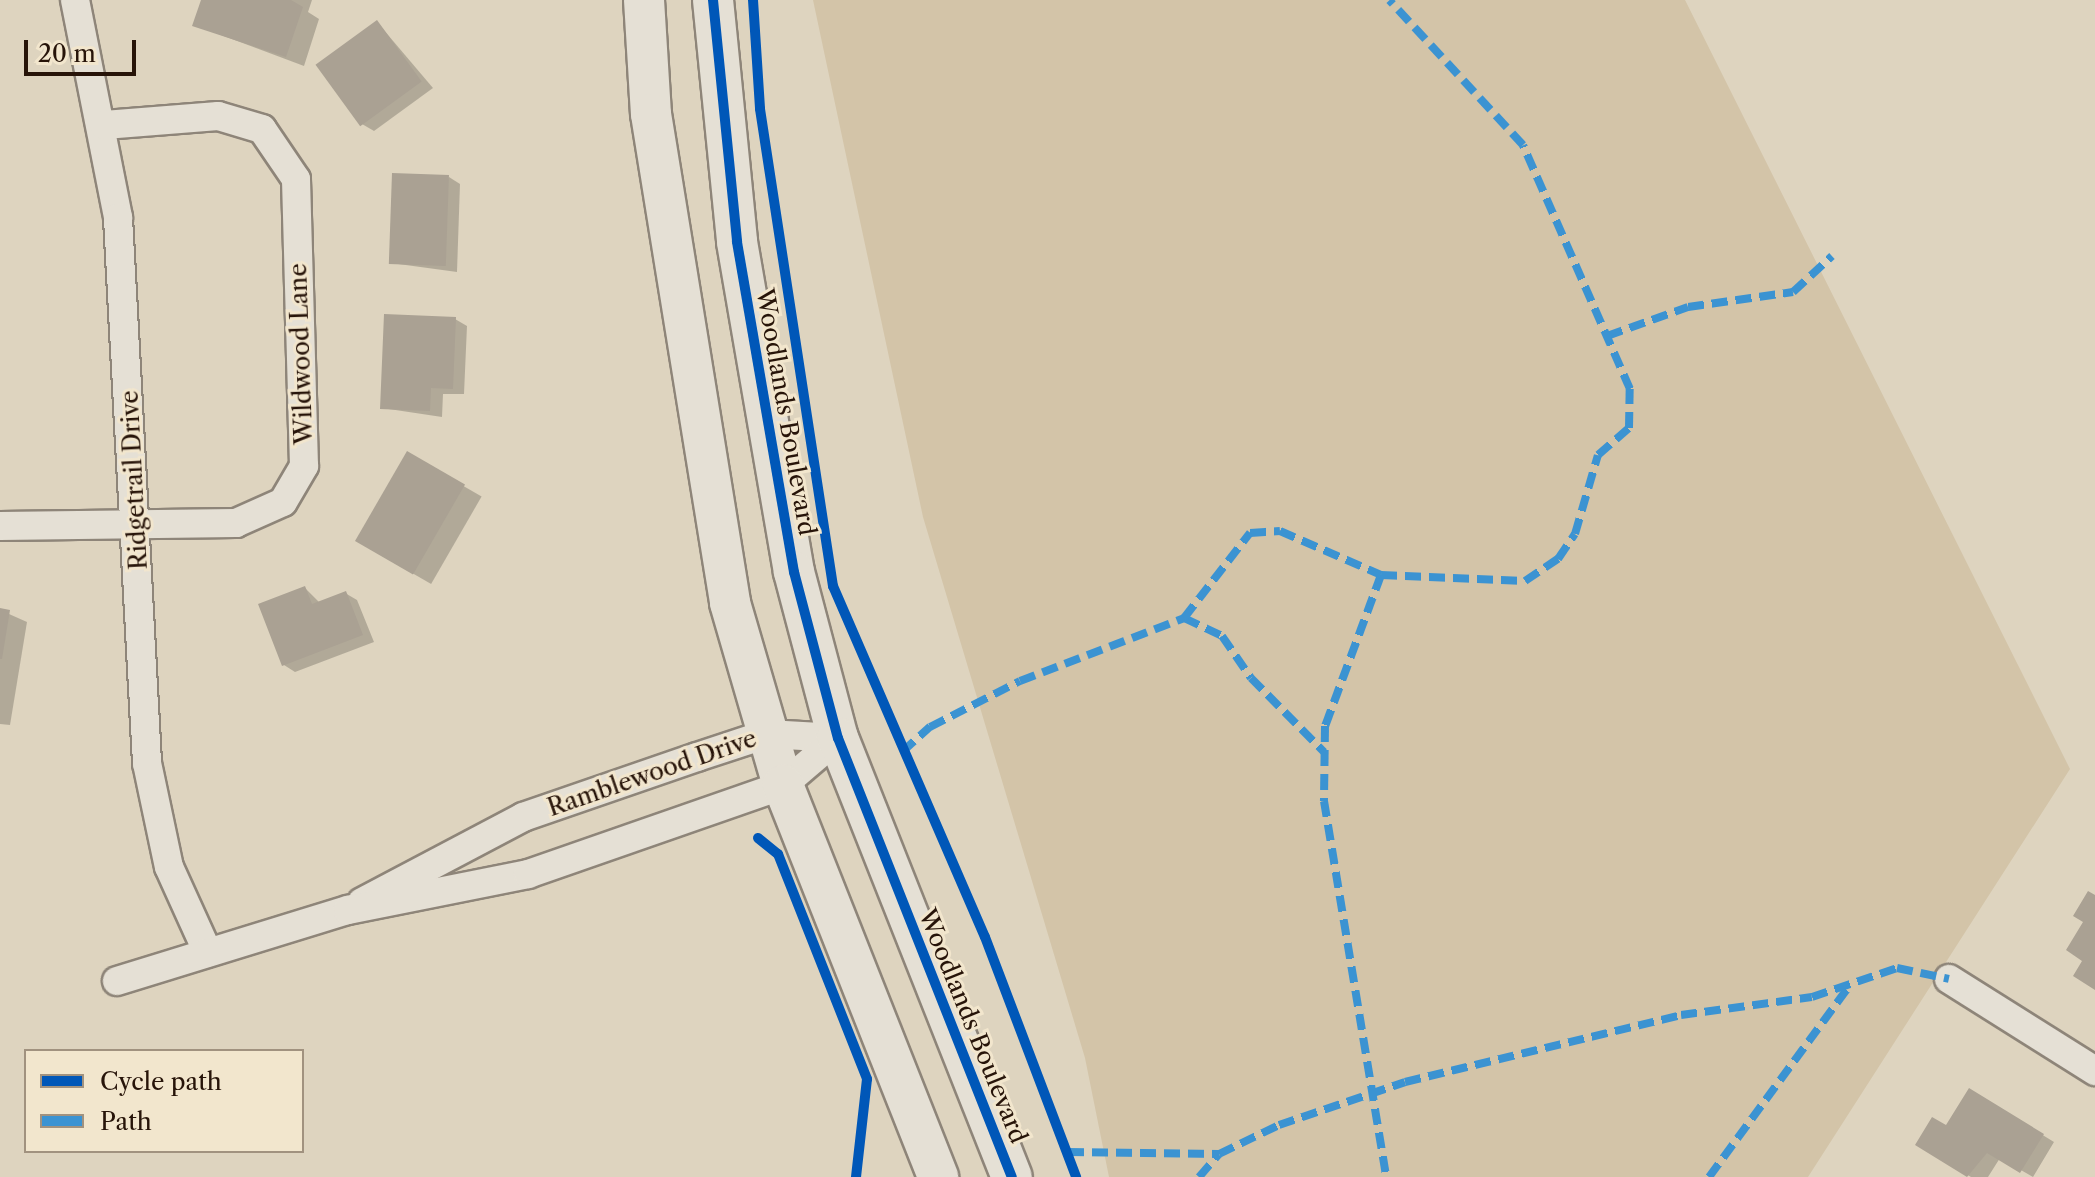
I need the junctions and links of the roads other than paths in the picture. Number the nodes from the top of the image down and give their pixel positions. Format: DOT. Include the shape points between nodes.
graph roads {
  1 [pos="75,0"];
  2 [pos="644,0"];
  3 [pos="713,0"];
  4 [pos="104,125"];
  5 [pos="0,526"];
  6 [pos="137,528"];
  7 [pos="767,734"];
  8 [pos="838,738"];
  9 [pos="783,785"];
  10 [pos="348,910"];
  11 [pos="208,953"];
  12 [pos="1949,979"];
  13 [pos="117,981"];
  14 [pos="2095,1071"];
  15 [pos="938,1177"];
  16 [pos="1012,1177"];
  1 -- 4 [label="street, Ridgetrail Drive"];
  2 -- 7 [label="street" via="651,114 683,328 730,603"];
  3 -- 8 [label="street, Woodlands Boulevard" via="737,242 794,572"];
  4 -- 6 [label="street, Ridgetrail Drive" via="118,218"];
  4 -- 6 [label="street, Wildwood Lane" via="218,116 262,129 296,179 305,443 296,487 263,514 236,523"];
  5 -- 6 [label="street, Wildwood Lane"];
  6 -- 11 [label="street, Ridgetrail Drive" via="155,817"];
  7 -- 8 [label="street, Ramblewood Drive"];
  7 -- 9 [label="street"];
  7 -- 10 [label="street, Ramblewood Drive" via="523,817"];
  8 -- 9 [label="street, Ramblewood Drive"];
  8 -- 16 [label="street, Woodlands Boulevard"];
  9 -- 10 [label="street, Ramblewood Drive" via="528,874"];
  9 -- 15 [label="street"];
  10 -- 11 [label="street, Ramblewood Drive"];
  11 -- 13 [label="street, Ramblewood Drive"];
  12 -- 14 [label="street"];
}
